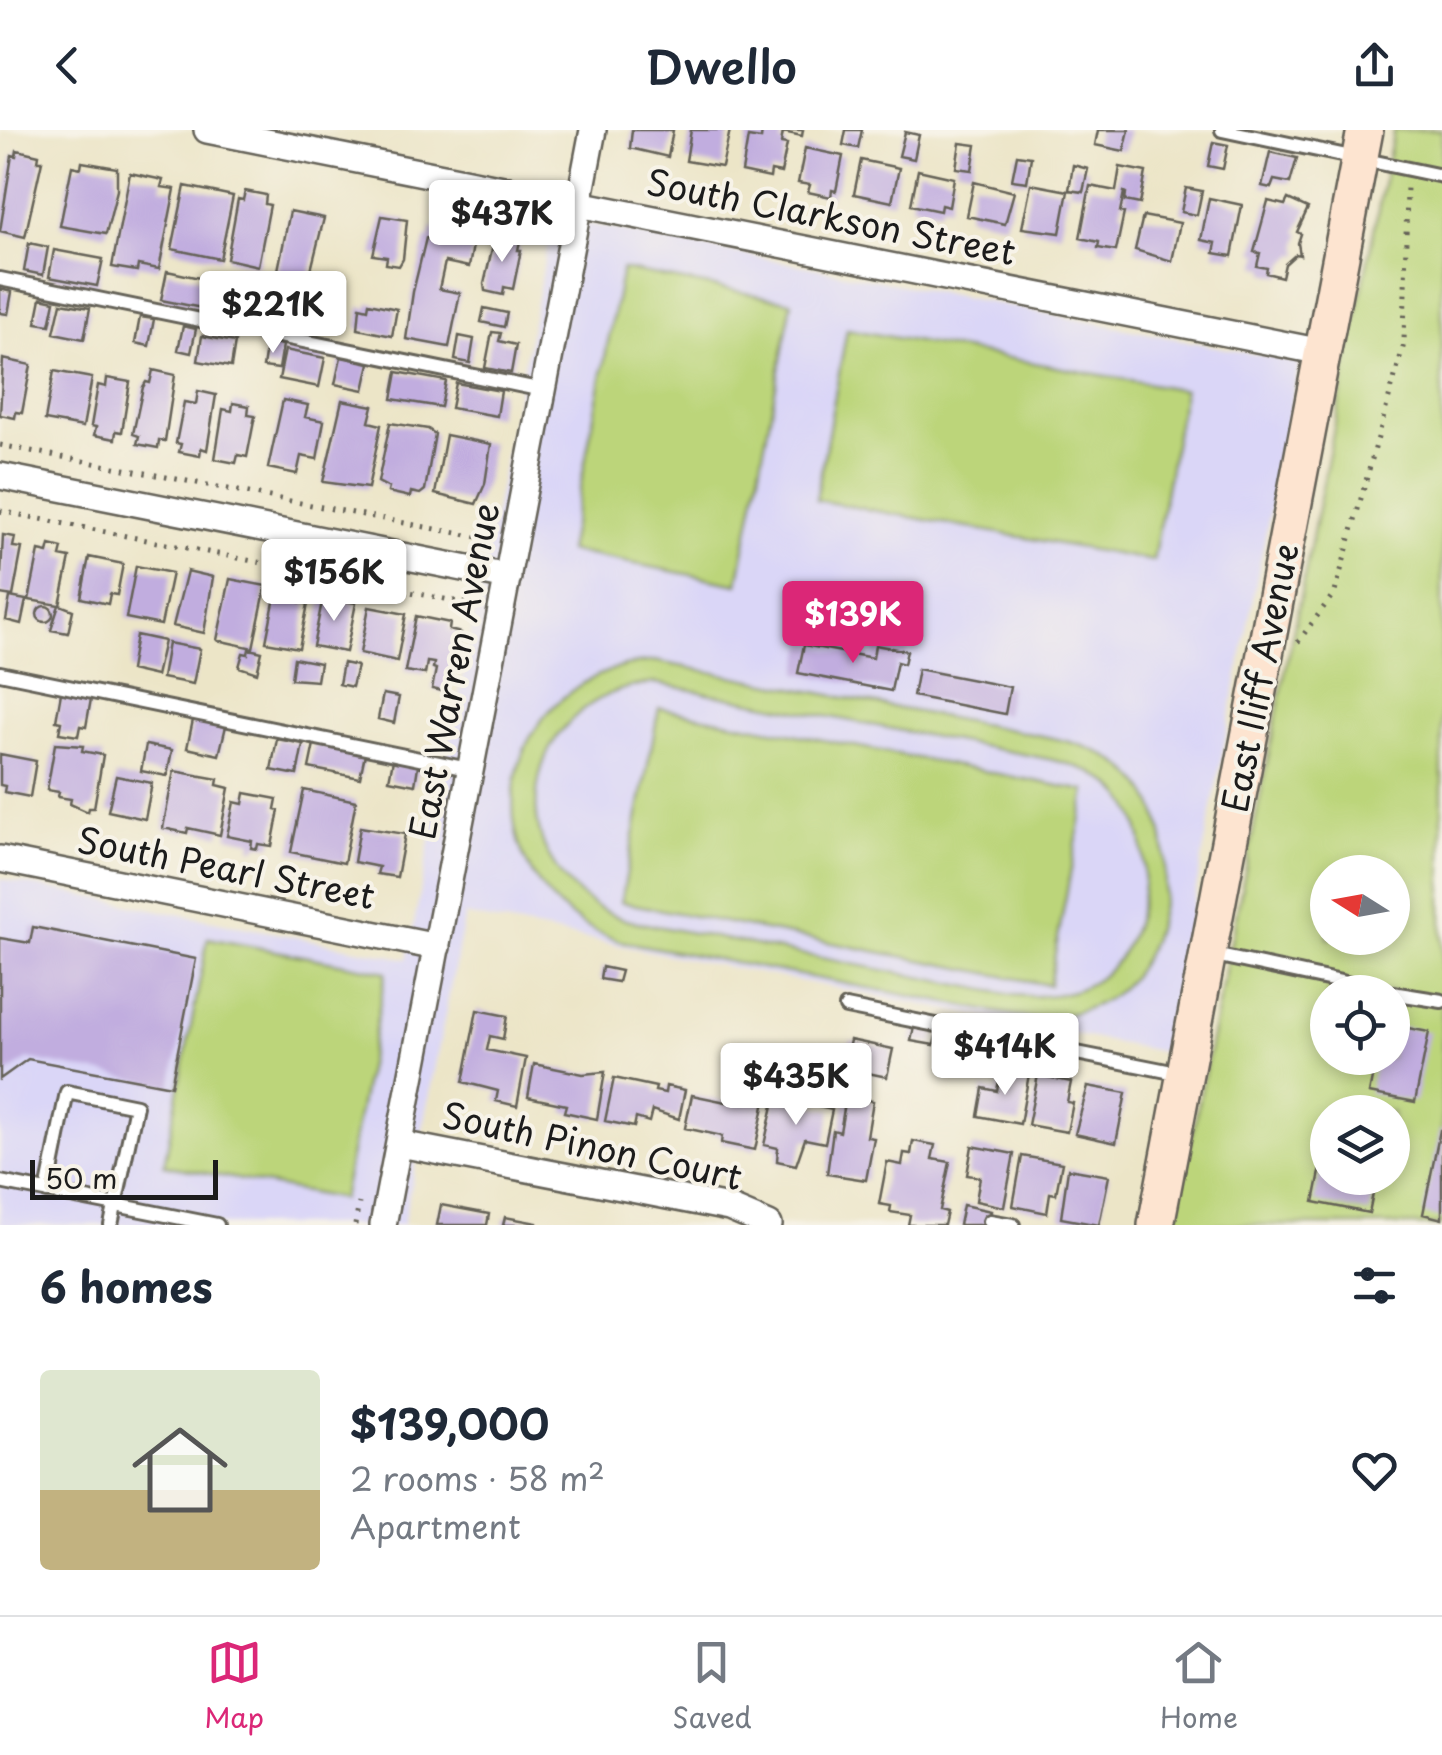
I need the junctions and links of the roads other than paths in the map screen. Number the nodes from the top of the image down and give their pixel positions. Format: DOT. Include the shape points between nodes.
graph roads {
  1 [pos="207,130"];
  2 [pos="593,130"];
  3 [pos="1222,130"];
  4 [pos="1363,144"];
  5 [pos="1442,176"];
  6 [pos="579,203"];
  7 [pos="0,279"];
  8 [pos="1322,352"];
  9 [pos="544,390"];
  10 [pos="0,476"];
  11 [pos="508,577"];
  12 [pos="0,673"];
  13 [pos="472,770"];
  14 [pos="0,860"];
  15 [pos="437,947"];
  16 [pos="1208,953"];
  17 [pos="1310,975"];
  18 [pos="1410,996"];
  19 [pos="1442,1000"];
  20 [pos="846,1007"];
  21 [pos="1185,1075"];
  22 [pos="400,1144"];
  23 [pos="0,1182"];
  24 [pos="47,1192"];
  25 [pos="116,1205"];
  26 [pos="990,1221"];
  27 [pos="111,1225"];
  28 [pos="217,1225"];
  29 [pos="384,1225"];
  30 [pos="769,1225"];
  31 [pos="1013,1225"];
  32 [pos="1156,1225"];
  1 -- 6 [label="street, South Clarkson Street"];
  2 -- 6 [label="street, East Warren Avenue"];
  3 -- 4 [label="lane"];
  4 -- 5 [label="lane"];
  4 -- 8 [label="street, East Iliff Avenue"];
  6 -- 8 [label="street, South Clarkson Street"];
  6 -- 9 [label="street, East Warren Avenue"];
  7 -- 9 [label="lane"];
  8 -- 16 [label="street, East Iliff Avenue"];
  9 -- 11 [label="street, East Warren Avenue"];
  10 -- 11 [label="street"];
  11 -- 13 [label="street, East Warren Avenue"];
  12 -- 13 [label="lane"];
  13 -- 15 [label="street, East Warren Avenue"];
  14 -- 15 [label="street, South Pearl Street"];
  15 -- 22 [label="street, East Warren Avenue"];
  16 -- 17 [label="lane"];
  16 -- 21 [label="street, East Iliff Avenue"];
  18 -- 19 [label="lane"];
  20 -- 21 [label="lane"];
  21 -- 32 [label="street, East Iliff Avenue"];
  22 -- 29 [label="street, East Warren Avenue"];
  22 -- 30 [label="street, South Pinon Court" via="729,1208"];
  23 -- 24 [label="lane"];
  24 -- 25 [label="lane"];
  24 -- 25 [label="lane" via="68,1092 136,1106"];
  25 -- 27 [label="lane"];
  25 -- 28 [label="lane"];
  26 -- 31 [label="lane"];
}
